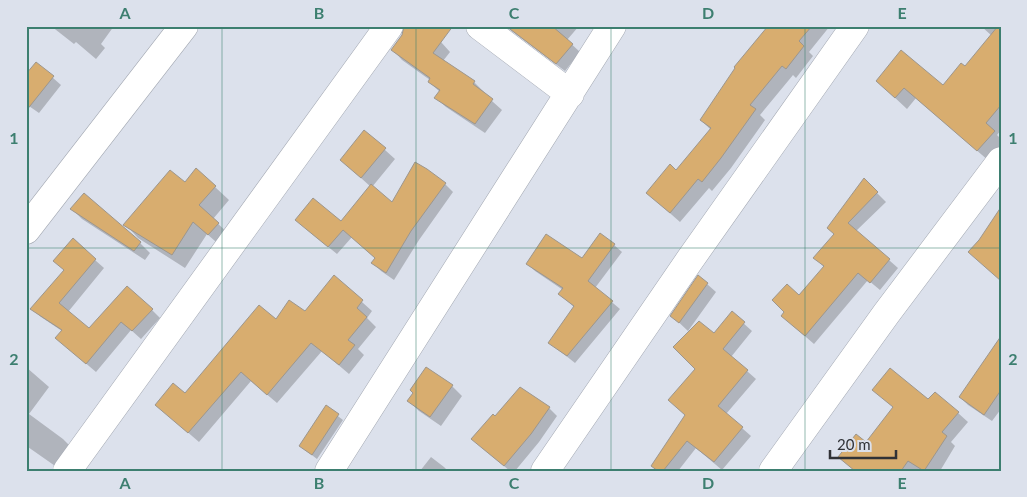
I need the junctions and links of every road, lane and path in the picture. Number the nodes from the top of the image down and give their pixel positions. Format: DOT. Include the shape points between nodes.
graph roads {
  1 [pos="184,26"];
  2 [pos="390,26"];
  3 [pos="480,26"];
  4 [pos="612,26"];
  5 [pos="855,26"];
  6 [pos="570,94"];
  7 [pos="1001,161"];
  8 [pos="26,230"];
  9 [pos="67,471"];
  10 [pos="329,471"];
  11 [pos="545,471"];
  12 [pos="774,471"];
  1 -- 8 [label="street"];
  2 -- 9 [label="street"];
  3 -- 6 [label="street"];
  4 -- 6 [label="street"];
  5 -- 11 [label="street"];
  6 -- 10 [label="street"];
  7 -- 12 [label="street"];
}
